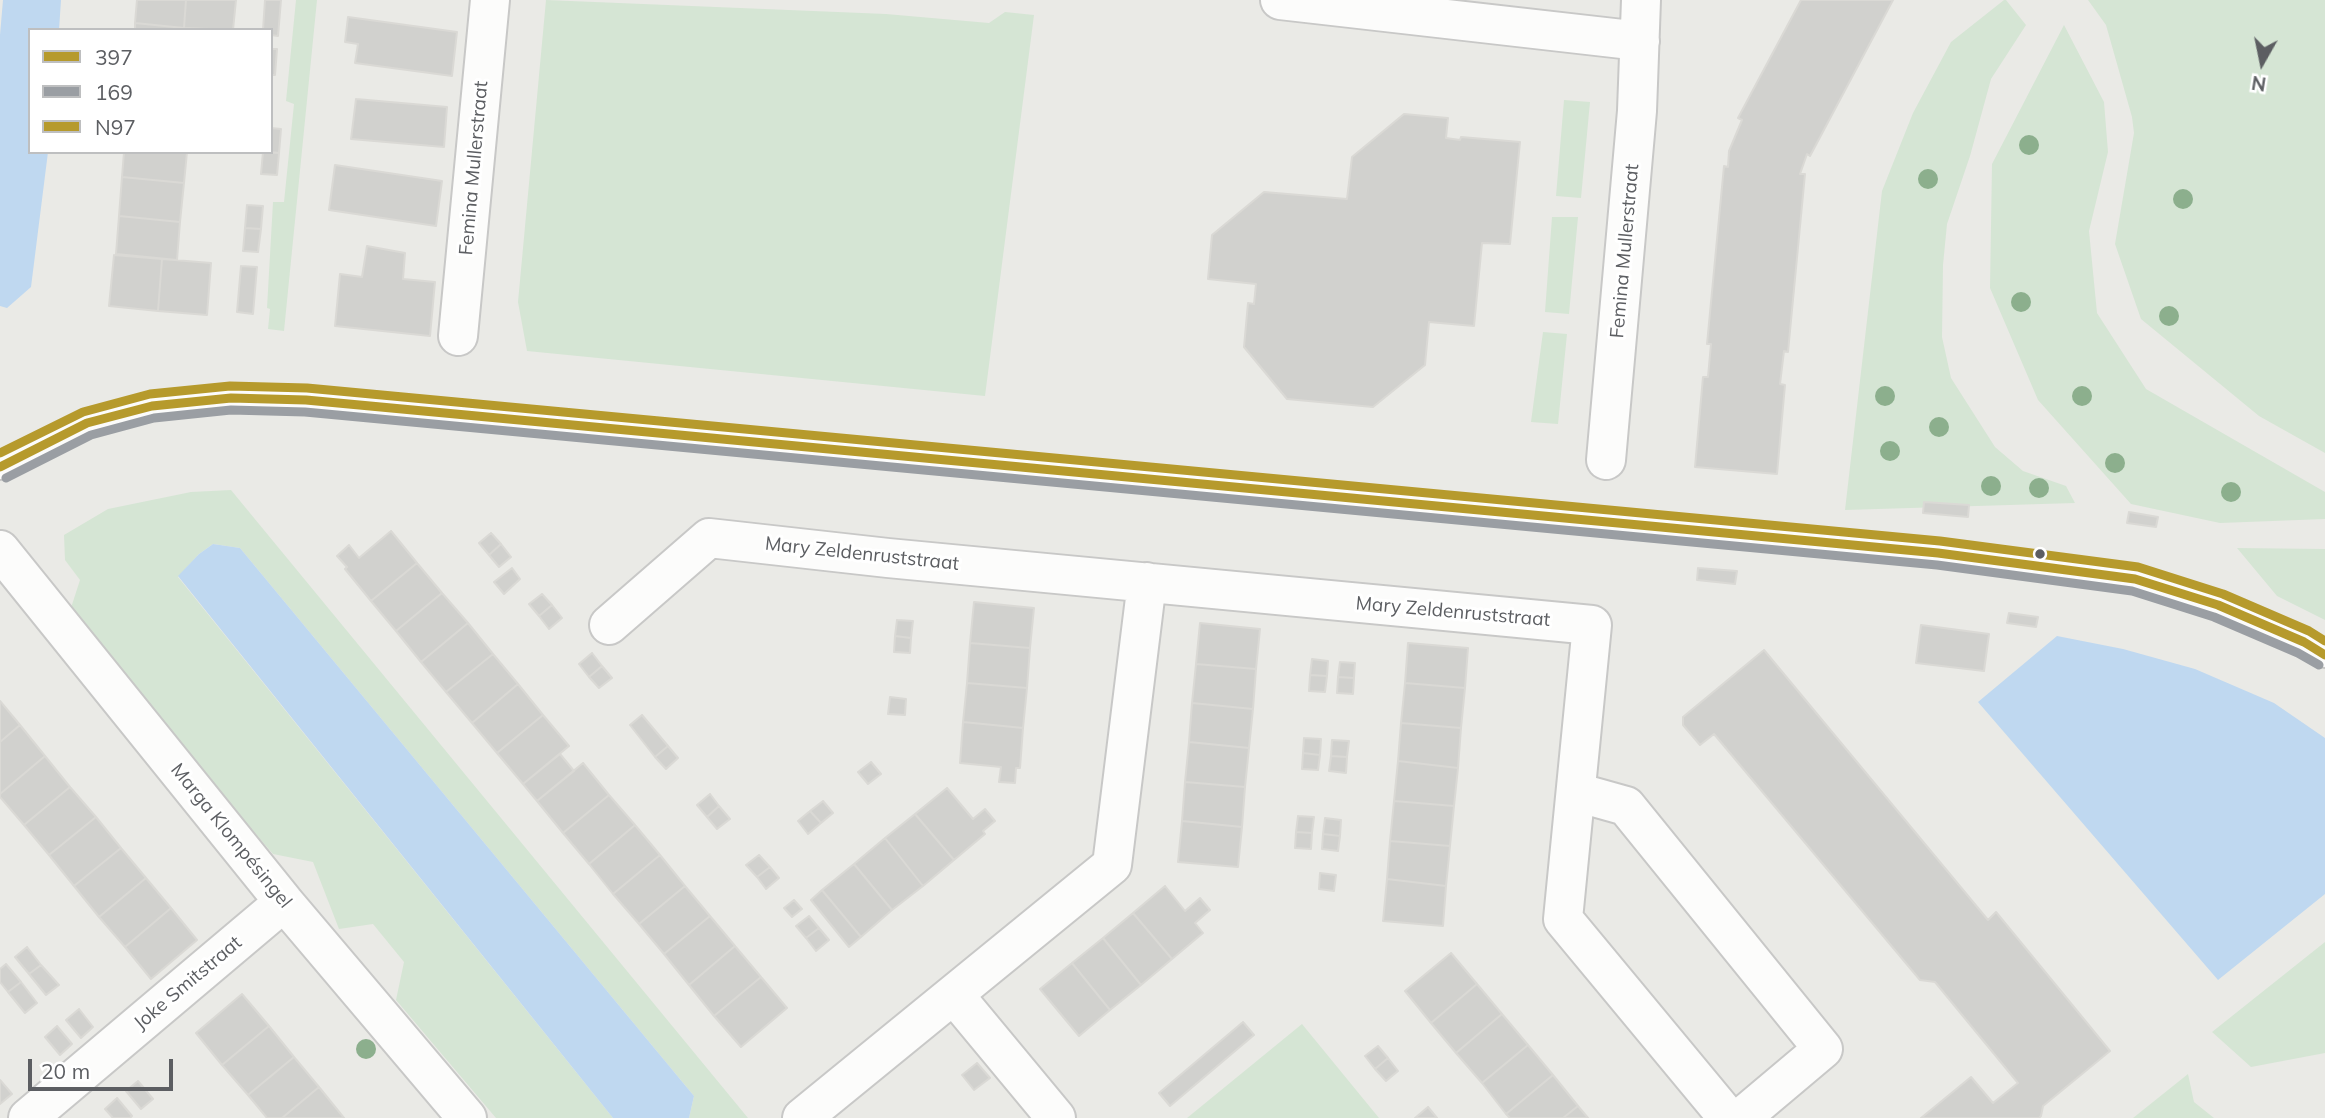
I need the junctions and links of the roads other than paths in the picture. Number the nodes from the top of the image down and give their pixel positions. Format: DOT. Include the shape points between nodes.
graph roads {
  1 [pos="490,0"];
  2 [pos="1280,0"];
  3 [pos="1641,0"];
  4 [pos="1640,41"];
  5 [pos="458,336"];
  6 [pos="1606,460"];
  7 [pos="0,467"];
  8 [pos="0,550"];
  9 [pos="1147,582"];
  10 [pos="609,625"];
  11 [pos="2325,655"];
  12 [pos="1576,792"];
  13 [pos="284,902"];
  14 [pos="954,995"];
  15 [pos="28,1118"];
  16 [pos="467,1118"];
  17 [pos="802,1118"];
  18 [pos="1056,1118"];
  19 [pos="1728,1118"];
  20 [pos="1741,1118"];
  1 -- 5 [label="street, Femina Mullerstraat"];
  2 -- 4 [label="street"];
  3 -- 4 [label="street, Femina Mullerstraat"];
  4 -- 6 [label="street, Femina Mullerstraat"];
  7 -- 11 [label="lane" via="87,423 152,406 231,398 306,400 1938,553 2135,579 2218,605"];
  8 -- 13 [label="street, Marga Klompésingel"];
  9 -- 10 [label="street, Mary Zeldenruststraat" via="709,538"];
  9 -- 12 [label="street, Mary Zeldenruststraat" via="1592,625"];
  9 -- 14 [label="street" via="1112,865"];
  12 -- 19 [label="street, Mary Zeldenruststraat" via="1563,919"];
  12 -- 20 [label="street" via="1626,806 1823,1049"];
  13 -- 15 [label="street, Joke Smitstraat"];
  13 -- 16 [label="street, Marga Klompésingel"];
  14 -- 17 [label="street"];
  14 -- 18 [label="street"];
}
